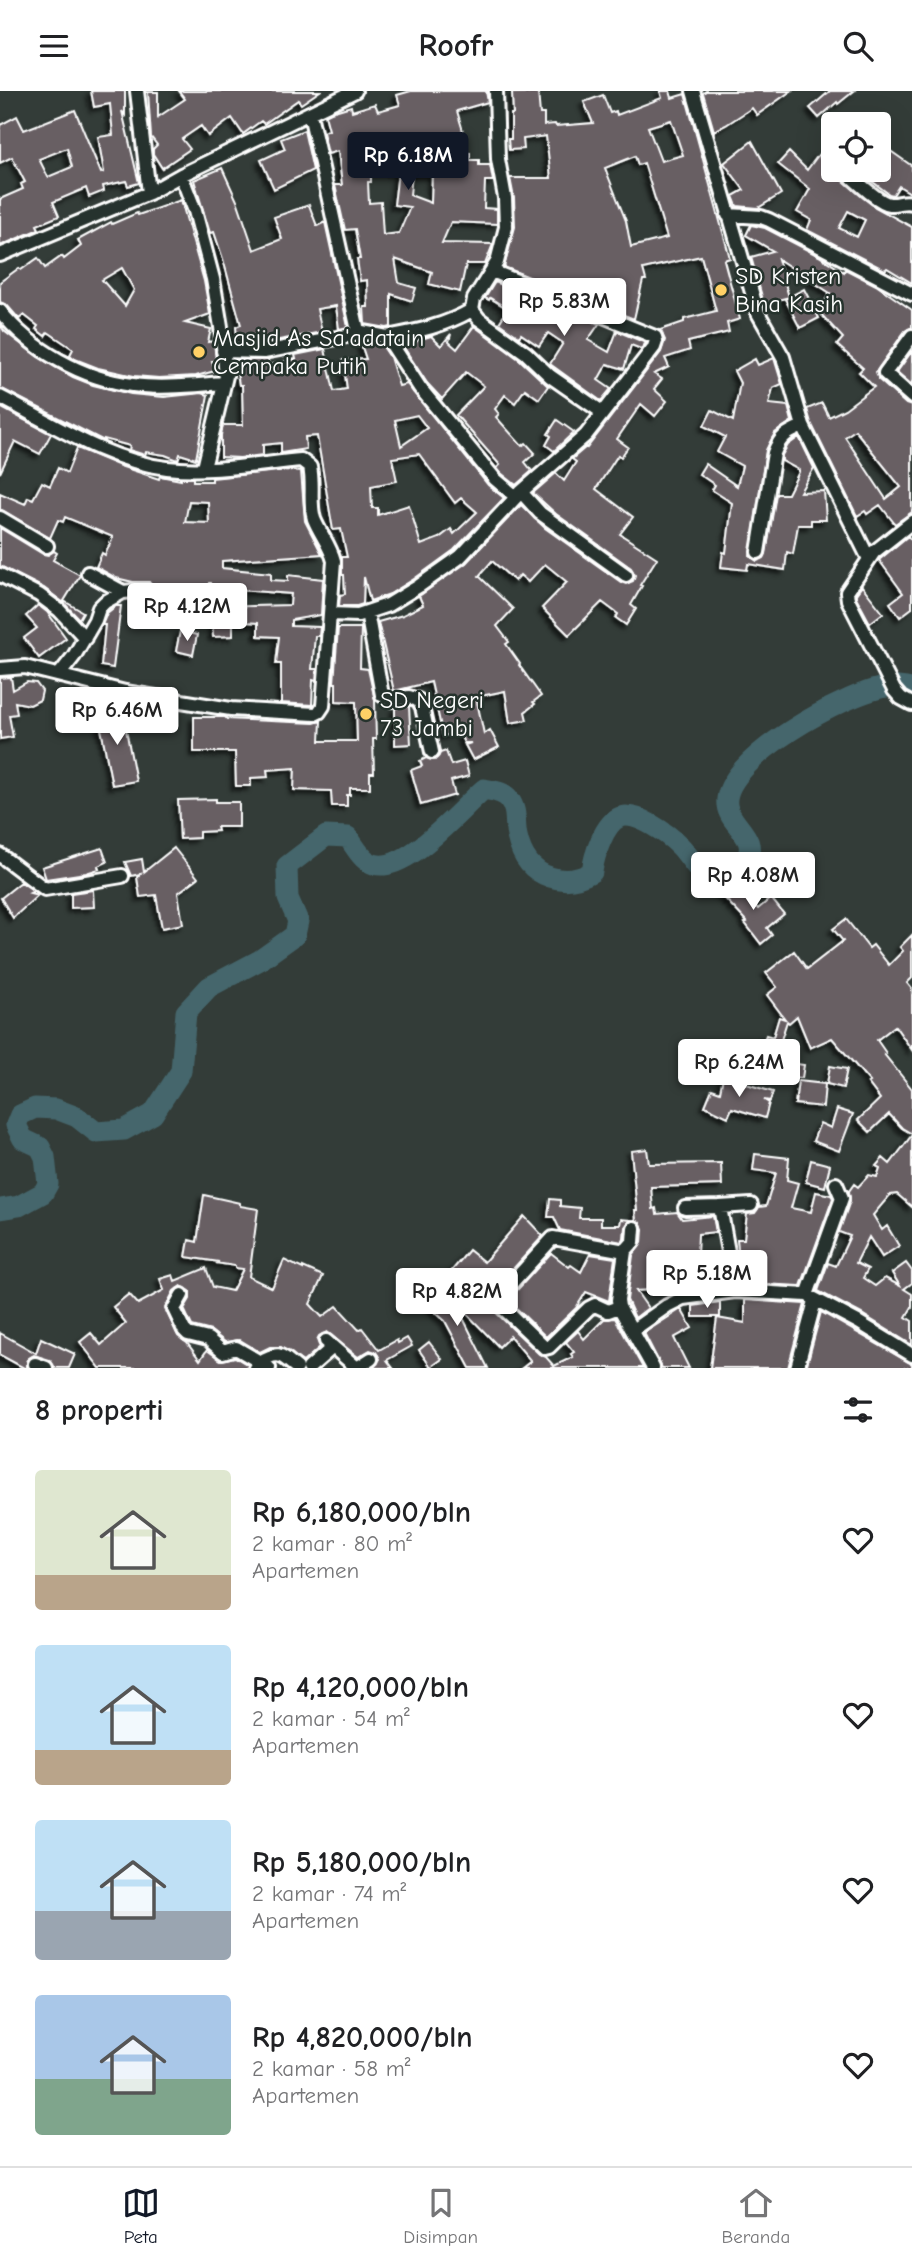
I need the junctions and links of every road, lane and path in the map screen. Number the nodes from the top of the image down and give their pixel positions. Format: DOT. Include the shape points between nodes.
graph roads {
  1 [pos="136,91"];
  2 [pos="355,91"];
  3 [pos="496,91"];
  4 [pos="693,91"];
  5 [pos="310,114"];
  6 [pos="181,175"];
  7 [pos="859,182"];
  8 [pos="149,193"];
  9 [pos="912,203"];
  10 [pos="728,215"];
  11 [pos="0,255"];
  12 [pos="492,271"];
  13 [pos="912,294"];
  14 [pos="472,310"];
  15 [pos="0,311"];
  16 [pos="357,331"];
  17 [pos="912,336"];
  18 [pos="387,337"];
  19 [pos="223,351"];
  20 [pos="224,383"];
  21 [pos="0,397"];
  22 [pos="912,397"];
  23 [pos="600,417"];
  24 [pos="803,426"];
  25 [pos="204,468"];
  26 [pos="518,495"];
  27 [pos="0,519"];
  28 [pos="912,522"];
  29 [pos="47,546"];
  30 [pos="758,552"];
  31 [pos="869,559"];
  32 [pos="88,573"];
  33 [pos="0,575"];
  34 [pos="626,575"];
  35 [pos="145,590"];
  36 [pos="122,592"];
  37 [pos="367,612"];
  38 [pos="330,614"];
  39 [pos="85,638"];
  40 [pos="0,669"];
  41 [pos="59,675"];
  42 [pos="912,703"];
  43 [pos="432,752"];
  44 [pos="0,856"];
  45 [pos="122,876"];
  46 [pos="836,1184"];
  47 [pos="751,1205"];
  48 [pos="685,1207"];
  49 [pos="720,1207"];
  50 [pos="634,1228"];
  51 [pos="625,1251"];
  52 [pos="735,1291"];
  53 [pos="182,1295"];
  54 [pos="811,1298"];
  55 [pos="620,1307"];
  56 [pos="633,1330"];
  57 [pos="912,1356"];
  58 [pos="371,1359"];
  59 [pos="261,1366"];
  60 [pos="297,1368"];
  61 [pos="309,1368"];
  62 [pos="357,1368"];
  63 [pos="653,1368"];
  64 [pos="797,1368"];
  1 -- 8 [label="street"];
  2 -- 5 [label="street"];
  3 -- 12 [label="street" via="506,227"];
  4 -- 10 [label="street"];
  5 -- 6 [label="street"];
  5 -- 16 [label="street"];
  6 -- 8 [label="street"];
  6 -- 19 [label="street" via="213,279"];
  7 -- 9 [label="street" via="886,203"];
  8 -- 11 [label="street"];
  10 -- 13 [label="street" via="769,220"];
  10 -- 24 [label="street" via="758,313 783,357"];
  12 -- 14 [label="street"];
  12 -- 23 [label="street" via="655,337 654,347"];
  14 -- 18 [label="street" via="451,322"];
  14 -- 23 [label="street" via="550,376 599,410"];
  15 -- 20 [label="street" via="31,342 98,377 134,385"];
  16 -- 18 [label="street"];
  16 -- 19 [label="street" via="264,352"];
  17 -- 22 [label="street" via="885,373"];
  18 -- 26 [label="street" via="420,388 495,479"];
  19 -- 20 [label="street"];
  20 -- 25 [label="street"];
  21 -- 25 [label="street" via="74,437 143,464"];
  23 -- 26 [label="street"];
  24 -- 30 [label="street" via="778,440"];
  24 -- 31 [label="street"];
  25 -- 38 [label="street" via="306,462 312,474 310,502 315,522 334,561"];
  26 -- 34 [label="street"];
  26 -- 37 [label="street" via="460,557 388,605"];
  27 -- 29 [label="street"];
  28 -- 31 [label="street"];
  31 -- 42 [label="street" via="847,592 848,600 894,690"];
  32 -- 36 [label="street"];
  33 -- 39 [label="street" via="39,595"];
  35 -- 36 [label="street"];
  36 -- 39 [label="street" via="99,608"];
  37 -- 38 [label="street"];
  37 -- 43 [label="street" via="382,695 391,700 418,700"];
  38 -- 41 [label="street" via="323,706 315,714 231,709 125,692"];
  39 -- 41 [label="street"];
  40 -- 41 [label="street" via="25,667"];
  44 -- 45 [label="street" via="45,889"];
  46 -- 54 [label="street" via="842,1198"];
  47 -- 49 [label="street"];
  48 -- 49 [label="street"];
  49 -- 52 [label="street"];
  50 -- 51 [label="street" via="633,1243"];
  51 -- 55 [label="street"];
  51 -- 55 [label="street" via="553,1238 497,1299 545,1348 589,1308 595,1305 608,1311"];
  52 -- 54 [label="street"];
  52 -- 56 [label="street" via="683,1298"];
  53 -- 59 [label="street" via="174,1309 188,1334 208,1339 223,1353 236,1348"];
  54 -- 57 [label="street"];
  54 -- 64 [label="street"];
  55 -- 56 [label="street"];
  56 -- 63 [label="street"];
  58 -- 62 [label="street"];
  59 -- 60 [label="street" via="271,1355 279,1354"];
  61 -- 62 [label="street" via="330,1344"];
}
